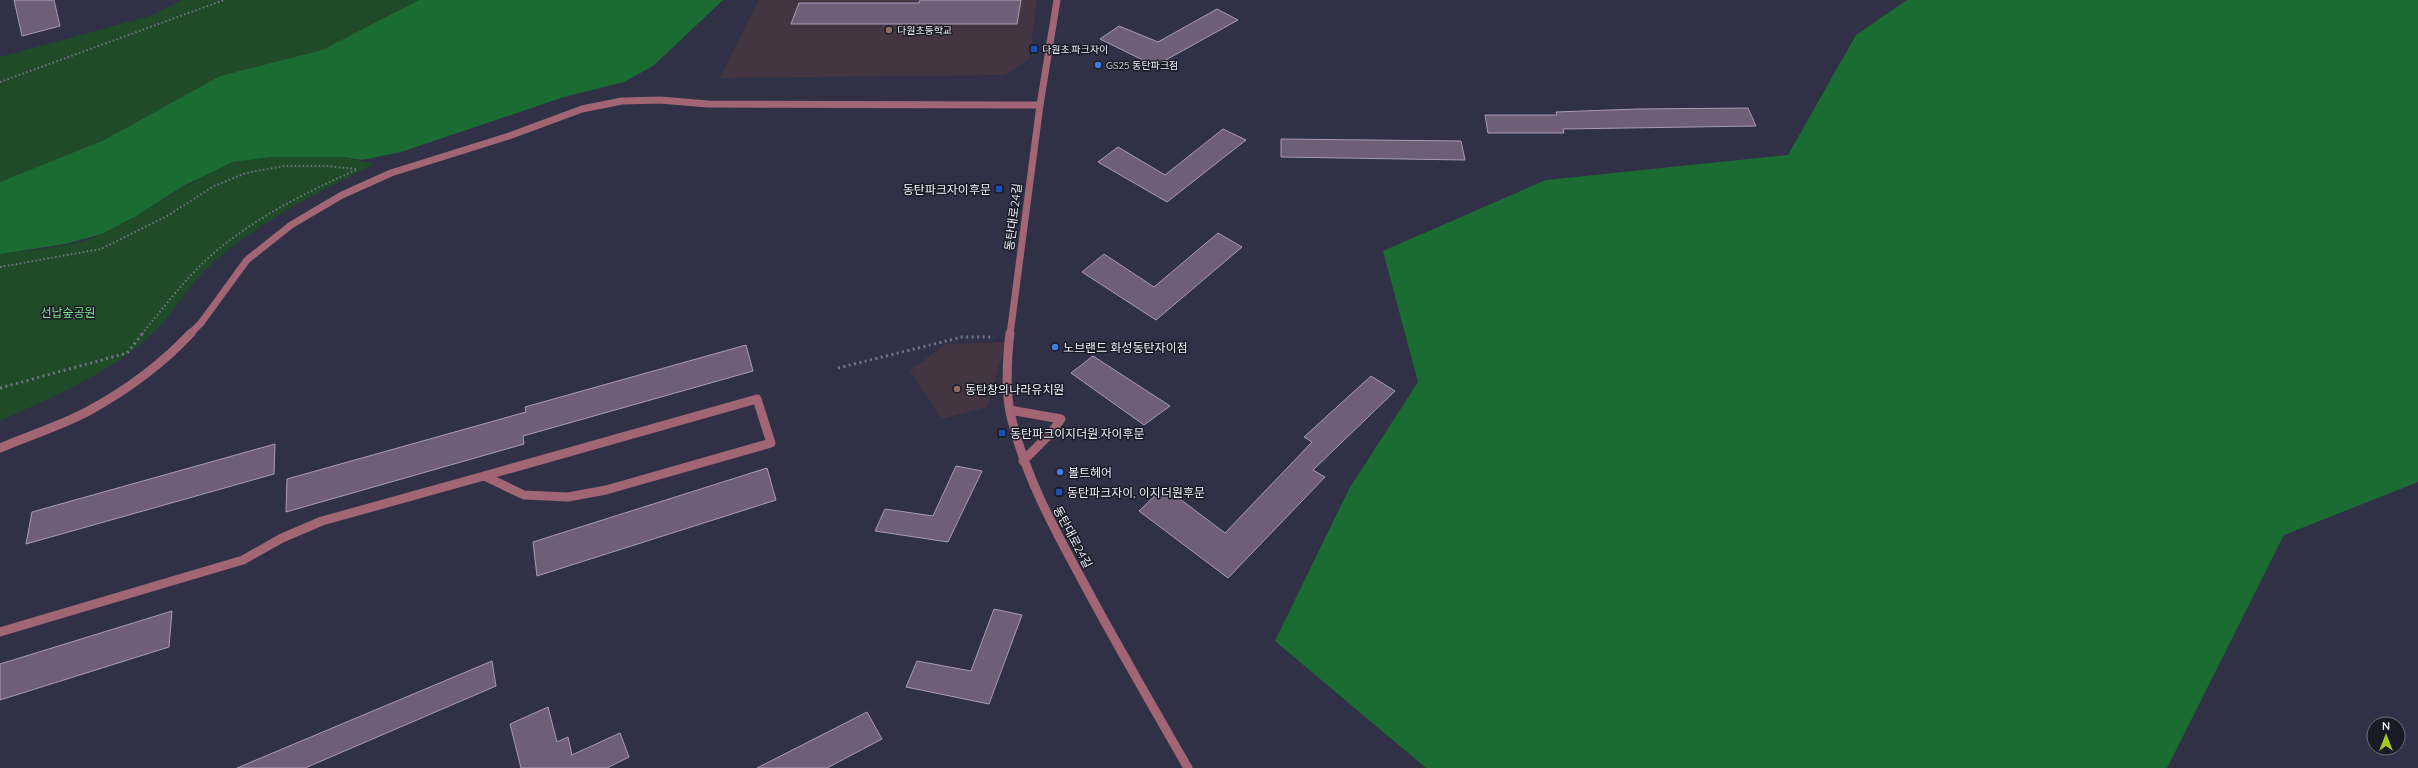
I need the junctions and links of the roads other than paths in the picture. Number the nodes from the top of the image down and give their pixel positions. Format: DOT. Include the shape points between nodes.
graph roads {
  1 [pos="1057,0"];
  2 [pos="1040,105"];
  3 [pos="1010,410"];
  4 [pos="0,448"];
  5 [pos="1023,461"];
  6 [pos="483,475"];
  7 [pos="0,632"];
  8 [pos="1188,768"];
  1 -- 2 [label="street, 동탄대로24길"];
  2 -- 3 [label="street, 동탄대로24길" via="1006,371"];
  2 -- 4 [label="street" via="708,104 660,100 622,101 582,109 509,136 391,173 342,195 291,225 247,260 201,323 173,352 134,382 92,409"];
  3 -- 5 [label="street, 동탄대로24길"];
  3 -- 5 [label="street" via="1061,419"];
  5 -- 8 [label="street, 동탄대로24길" via="1075,567"];
  6 -- 6 [label="street" via="757,399 771,443 606,490 568,497 524,494"];
  6 -- 7 [label="street" via="322,521 282,538 243,560"];
}
